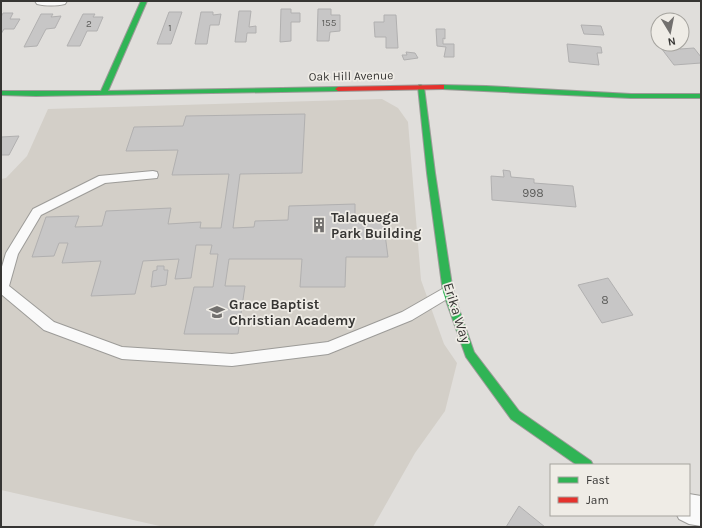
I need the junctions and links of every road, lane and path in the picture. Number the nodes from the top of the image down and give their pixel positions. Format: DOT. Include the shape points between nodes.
graph roads {
  1 [pos="42,1"];
  2 [pos="60,1"];
  3 [pos="144,1"];
  4 [pos="421,86"];
  5 [pos="104,92"];
  6 [pos="1,93"];
  7 [pos="701,96"];
  8 [pos="154,175"];
  9 [pos="448,292"];
  10 [pos="584,464"];
  11 [pos="690,509"];
  12 [pos="701,511"];
  1 -- 2 [label="street"];
  3 -- 5 [label="main road"];
  4 -- 5 [label="main road, Oak Hill Avenue"];
  4 -- 7 [label="main road, Oak Hill Avenue" via="631,96"];
  4 -- 9 [label="main road, Erika Way"];
  5 -- 6 [label="main road, Oak Hill Avenue"];
  8 -- 9 [label="lane" via="103,179 37,212 12,253 2,288 49,326 122,353 232,360 328,348 407,316"];
  9 -- 10 [label="main road, Erika Way" via="470,354 515,415"];
  11 -- 12 [label="street"];
}
